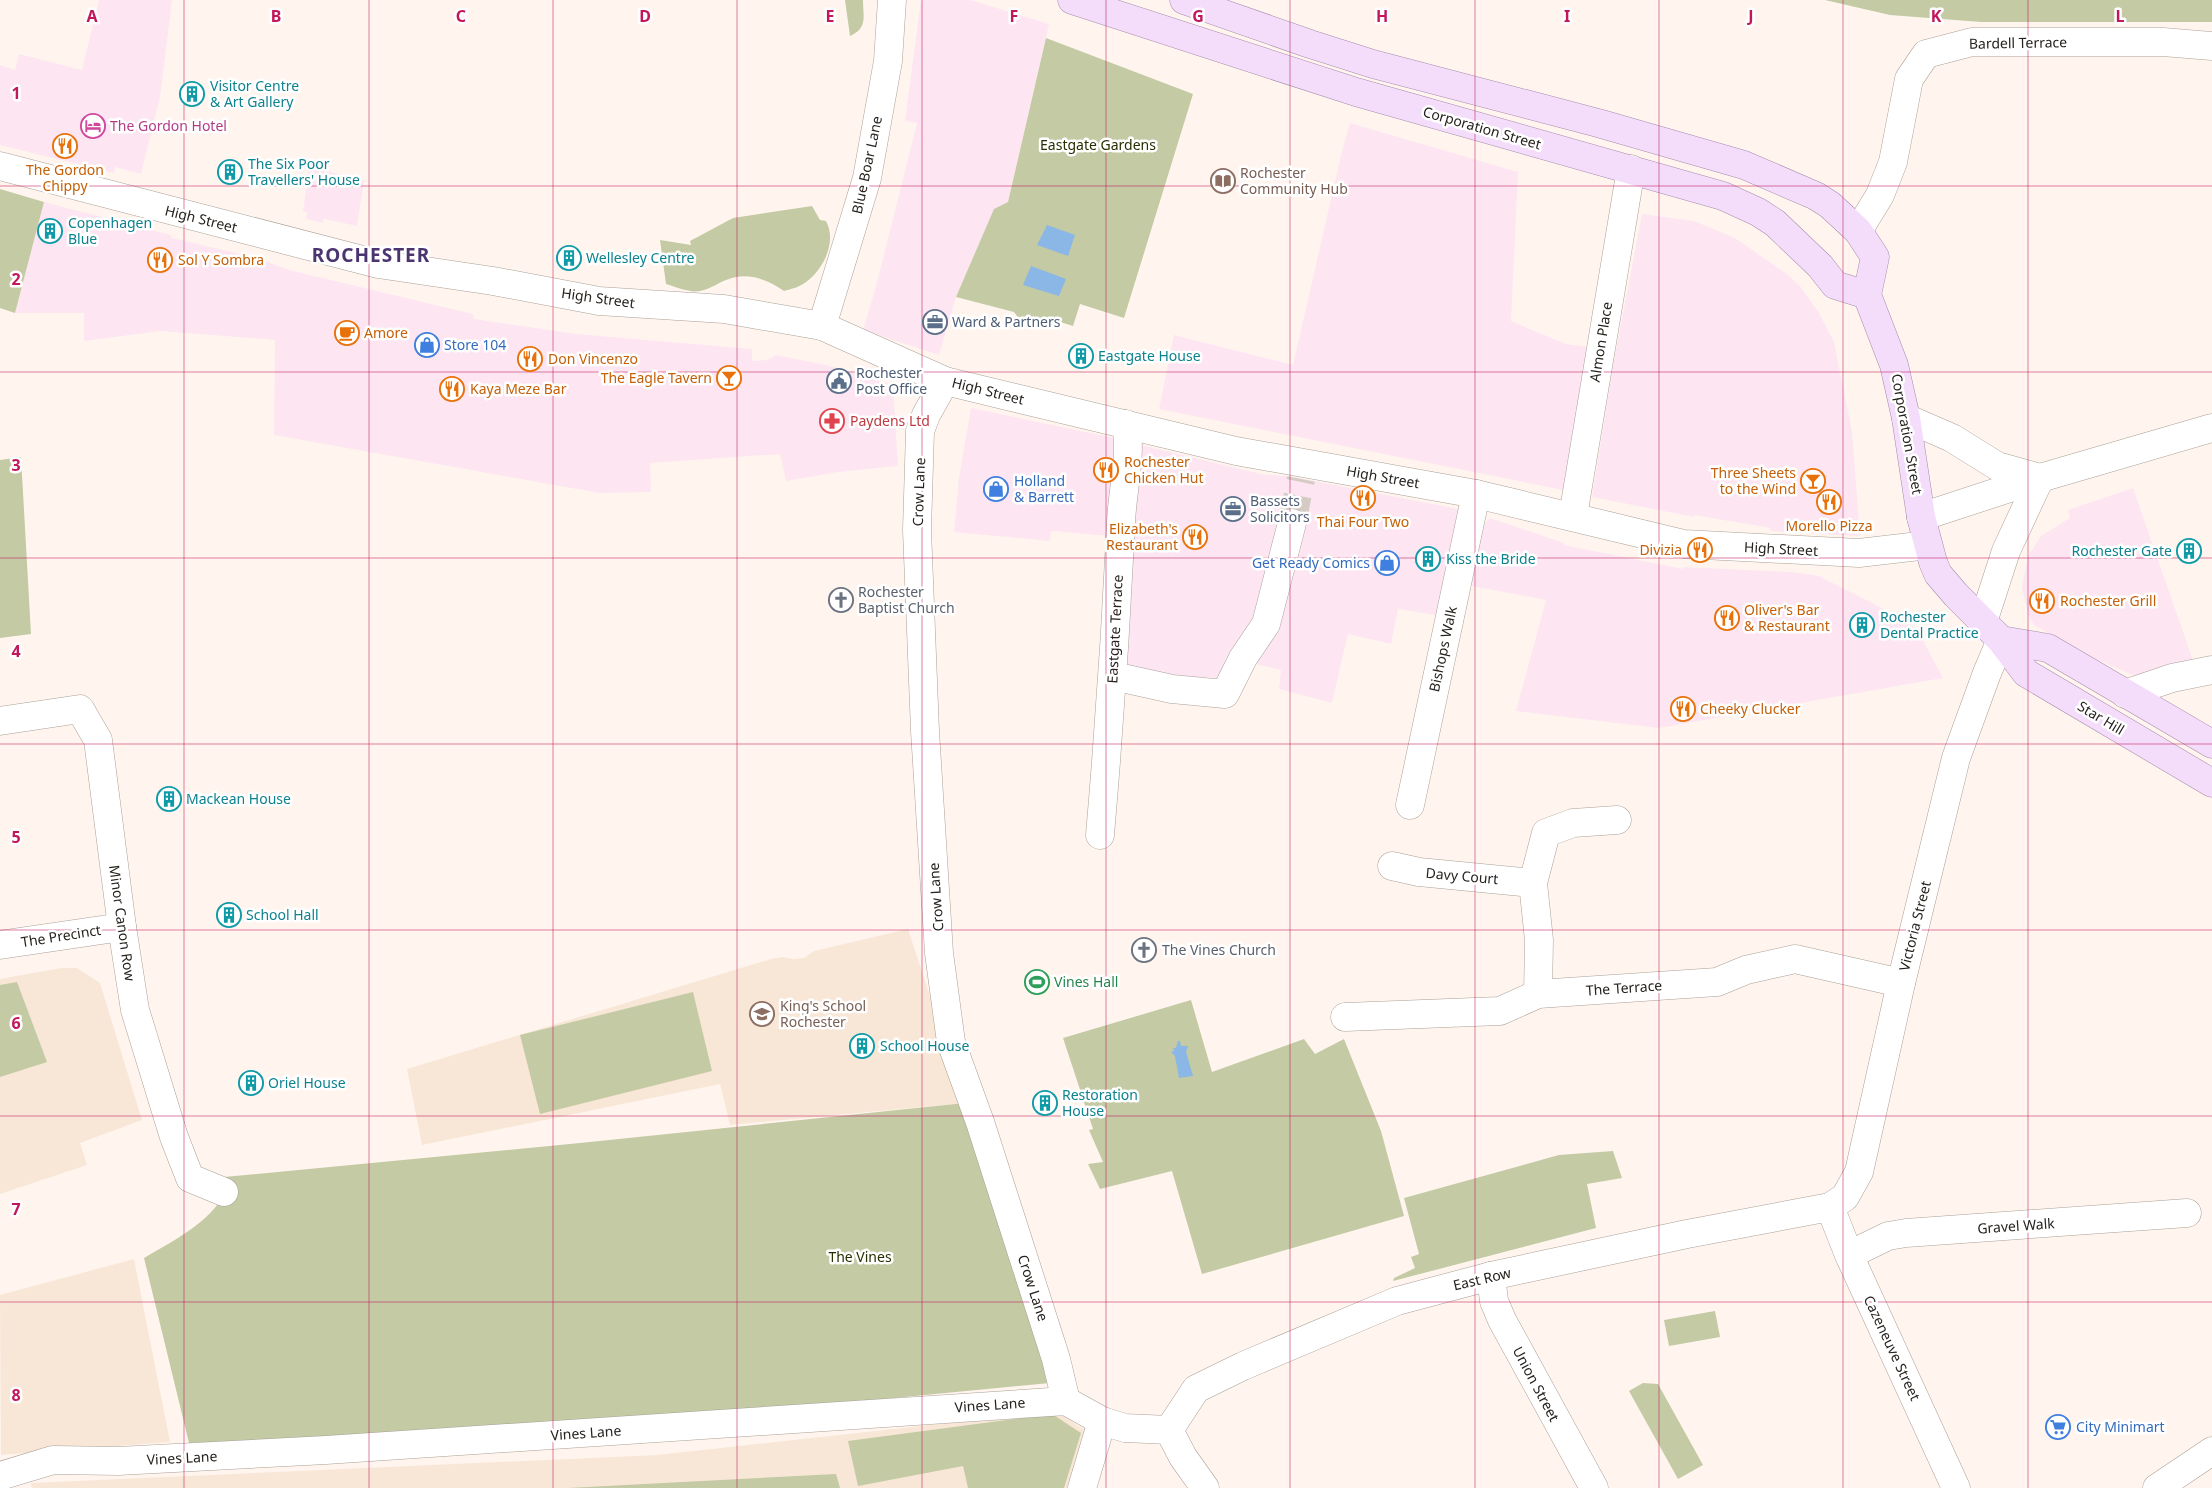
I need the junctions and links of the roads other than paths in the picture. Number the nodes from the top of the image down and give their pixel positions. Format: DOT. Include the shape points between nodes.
graph roads {
  1 [pos="892,0"];
  2 [pos="1072,0"];
  3 [pos="1184,0"];
  4 [pos="2212,46"];
  5 [pos="0,166"];
  6 [pos="1631,169"];
  7 [pos="1858,231"];
  8 [pos="1867,295"];
  9 [pos="822,326"];
  10 [pos="945,381"];
  11 [pos="1906,418"];
  12 [pos="1126,424"];
  13 [pos="2212,428"];
  14 [pos="2040,478"];
  15 [pos="1476,494"];
  16 [pos="1573,516"];
  17 [pos="1921,517"];
  18 [pos="1292,523"];
  19 [pos="1928,545"];
  20 [pos="1992,631"];
  21 [pos="2212,670"];
  22 [pos="1113,676"];
  23 [pos="2125,694"];
  24 [pos="0,721"];
  25 [pos="2212,744"];
  26 [pos="2212,783"];
  27 [pos="1410,805"];
  28 [pos="1617,820"];
  29 [pos="1100,835"];
  30 [pos="1392,866"];
  31 [pos="1533,883"];
  32 [pos="122,927"];
  33 [pos="0,945"];
  34 [pos="1901,983"];
  35 [pos="1538,994"];
  36 [pos="1345,1017"];
  37 [pos="224,1192"];
  38 [pos="1830,1207"];
  39 [pos="2187,1213"];
  40 [pos="1849,1255"];
  41 [pos="1491,1276"];
  42 [pos="1066,1400"];
  43 [pos="1102,1421"];
  44 [pos="1169,1430"];
  45 [pos="2212,1451"];
  46 [pos="0,1477"];
  47 [pos="4,1488"];
  48 [pos="1082,1488"];
  49 [pos="1205,1488"];
  50 [pos="1594,1488"];
  51 [pos="1956,1488"];
  52 [pos="2157,1488"];
  1 -- 9 [label="street, Blue Boar Lane" via="888,61 867,178"];
  2 -- 6 [label="main road, Corporation Street" via="1356,92"];
  3 -- 7 [label="main road" via="1373,64 1744,165 1816,196"];
  4 -- 7 [label="street, Bardell Terrace" via="2163,42 1972,42 1926,54 1909,80 1894,162 1880,195"];
  5 -- 9 [label="street, High Street" via="378,264 600,301 741,311"];
  6 -- 8 [label="main road, Corporation Street" via="1723,196 1758,212 1800,245 1835,285"];
  6 -- 16 [label="street, Almon Place"];
  7 -- 8 [label="main road" via="1875,257"];
  8 -- 11 [label="main road, Corporation Street" via="1894,365"];
  9 -- 10 [label="street, High Street"];
  10 -- 12 [label="street, High Street"];
  10 -- 42 [label="street, Crow Lane" via="920,431 918,530 925,732 939,953 951,1042 986,1141 1056,1359"];
  11 -- 14 [label="street" via="1952,438 1997,466"];
  11 -- 17 [label="main road, Corporation Street"];
  12 -- 15 [label="street, High Street" via="1236,450 1302,471"];
  12 -- 22 [label="street, Eastgate Terrace" via="1129,438 1122,496"];
  13 -- 14 [label="street"];
  14 -- 17 [label="street"];
  14 -- 20 [label="street" via="2006,550"];
  15 -- 16 [label="street, High Street"];
  15 -- 27 [label="street, Bishops Walk"];
  16 -- 19 [label="street, High Street" via="1684,544 1859,553"];
  17 -- 19 [label="main road, Star Hill"];
  18 -- 22 [label="street" via="1266,624 1243,658 1225,694 1172,689"];
  19 -- 20 [label="main road, Star Hill" via="1938,574"];
  20 -- 23 [label="main road" via="2048,648"];
  20 -- 26 [label="main road, Star Hill" via="2026,673"];
  20 -- 34 [label="street, Victoria Street" via="1987,673 1956,758"];
  21 -- 23 [label="street" via="2172,678"];
  22 -- 29 [label="street, Eastgate Terrace"];
  23 -- 25 [label="main road"];
  24 -- 32 [label="street, Minor Canon Row" via="80,709 98,740"];
  28 -- 31 [label="street" via="1573,823 1546,833"];
  30 -- 31 [label="street, Davy Court" via="1419,872"];
  31 -- 35 [label="street" via="1539,940"];
  32 -- 33 [label="street, The Precinct"];
  32 -- 37 [label="street, Minor Canon Row" via="135,1010 174,1137 190,1178"];
  34 -- 35 [label="street, The Terrace" via="1795,959 1746,970 1717,982"];
  34 -- 38 [label="street, Victoria Street" via="1859,1172 1845,1197"];
  35 -- 36 [label="street, The Terrace" via="1500,1011"];
  38 -- 40 [label="street, Cazeneuve Street"];
  38 -- 41 [label="street, East Row"];
  39 -- 40 [label="street, Gravel Walk" via="1906,1233 1888,1236"];
  40 -- 51 [label="street, Cazeneuve Street"];
  41 -- 44 [label="street, East Row" via="1397,1301 1242,1366 1196,1389"];
  41 -- 50 [label="street, Union Street" via="1494,1301 1502,1320"];
  42 -- 43 [label="street"];
  42 -- 46 [label="street, Vines Lane" via="326,1450 118,1461 53,1460"];
  43 -- 44 [label="street" via="1125,1428"];
  43 -- 48 [label="street"];
  44 -- 49 [label="street"];
  45 -- 52 [label="street"];
  46 -- 47 [label="street"];
}
